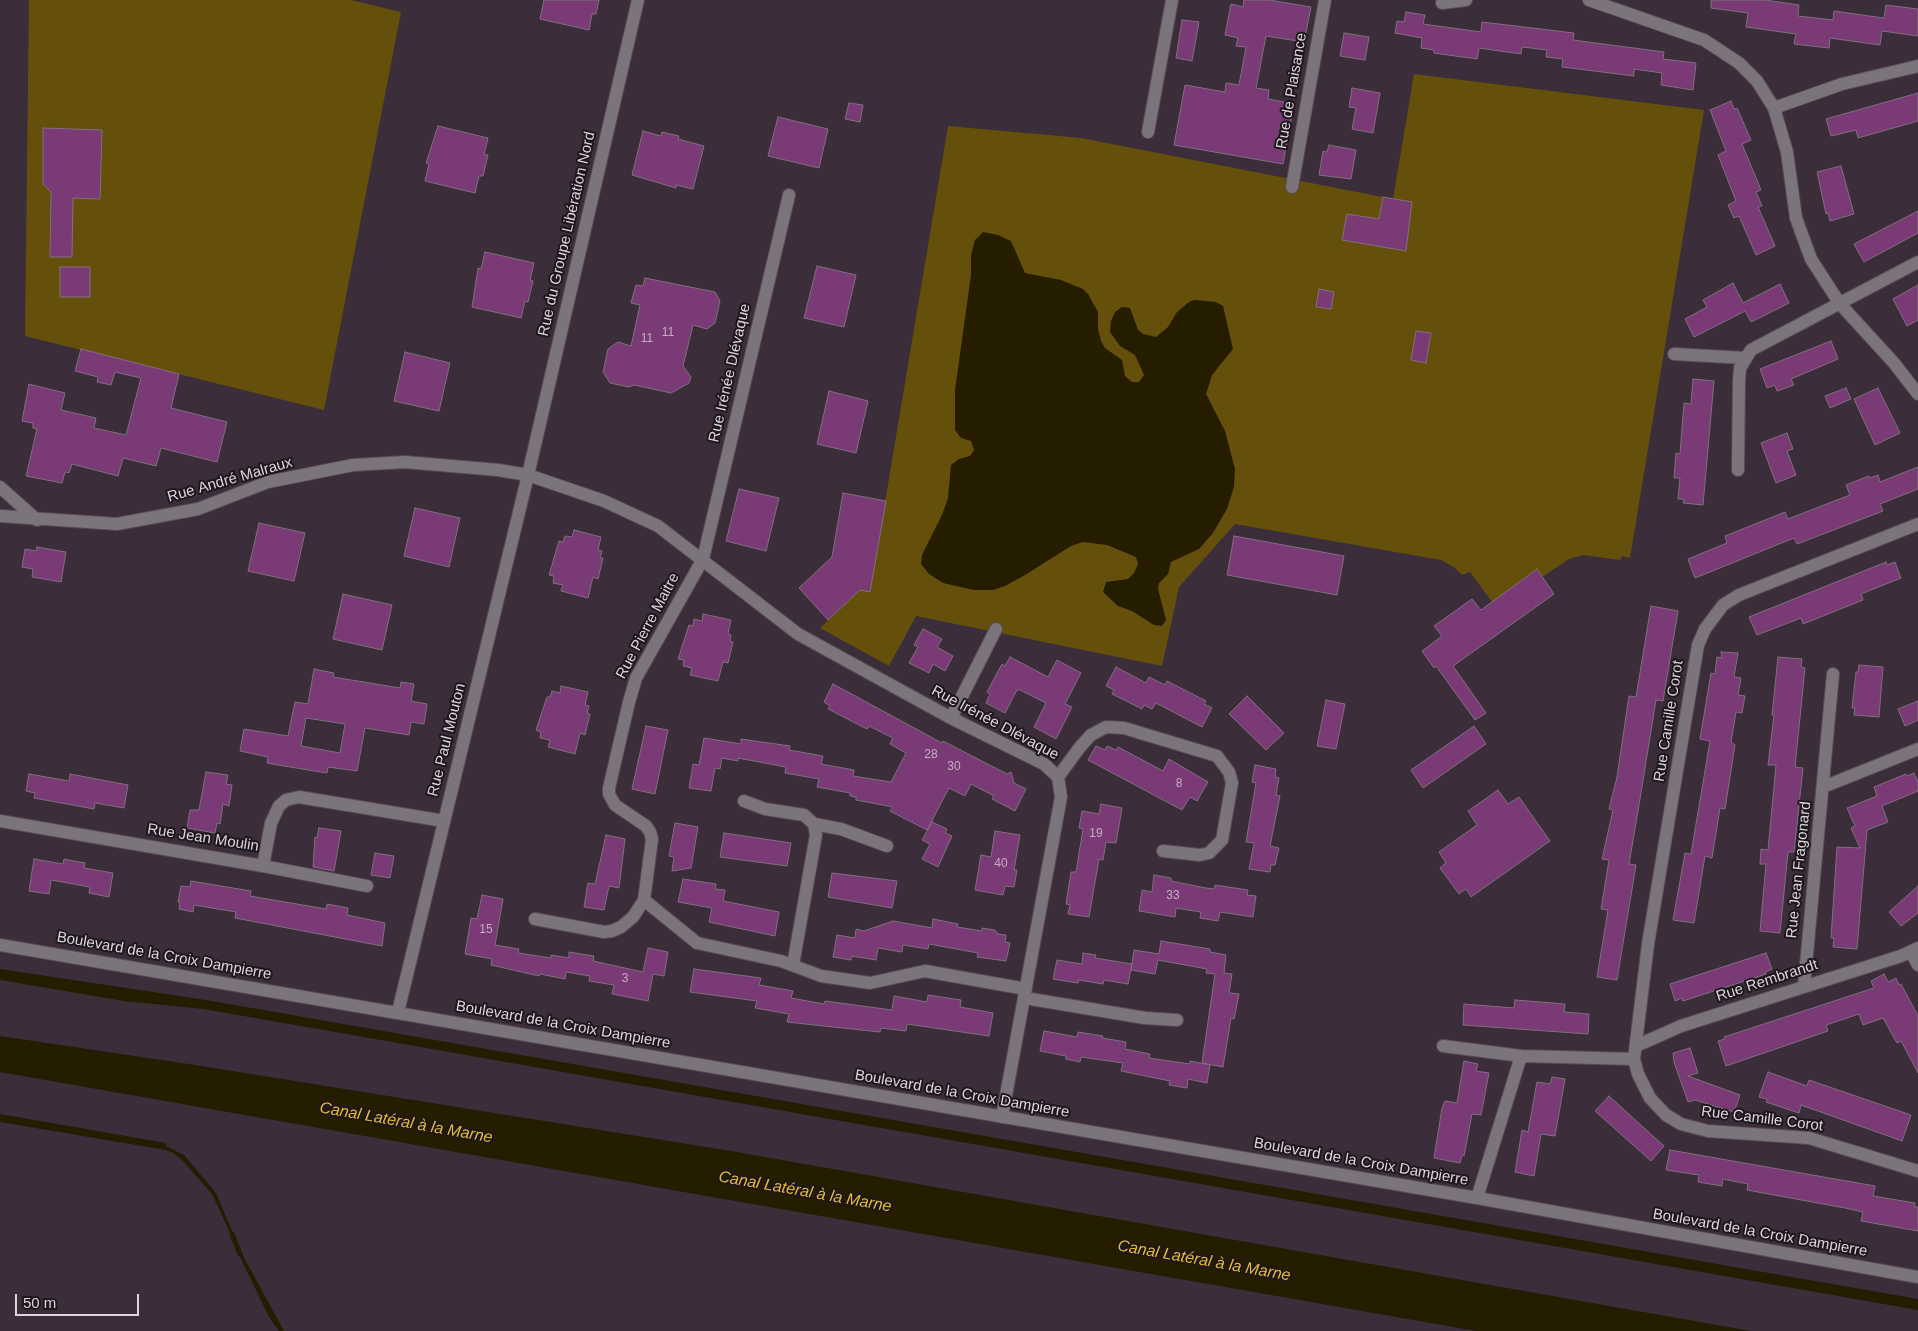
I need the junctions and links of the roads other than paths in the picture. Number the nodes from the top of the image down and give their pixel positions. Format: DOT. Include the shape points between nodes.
graph roads {
  1 [pos="638,0"];
  2 [pos="1172,0"];
  3 [pos="1325,0"];
  4 [pos="1466,0"];
  5 [pos="1589,0"];
  6 [pos="1442,3"];
  7 [pos="1918,66"];
  8 [pos="1774,108"];
  9 [pos="1148,132"];
  10 [pos="1292,187"];
  11 [pos="788,195"];
  12 [pos="1918,262"];
  13 [pos="1840,304"];
  14 [pos="1674,354"];
  15 [pos="1745,358"];
  16 [pos="1918,394"];
  17 [pos="1738,470"];
  18 [pos="528,476"];
  19 [pos="0,487"];
  20 [pos="0,516"];
  21 [pos="37,520"];
  22 [pos="1918,524"];
  23 [pos="703,559"];
  24 [pos="996,629"];
  25 [pos="1833,674"];
  26 [pos="952,718"];
  27 [pos="1918,749"];
  28 [pos="1058,777"];
  29 [pos="1823,787"];
  30 [pos="744,801"];
  31 [pos="0,821"];
  32 [pos="444,821"];
  33 [pos="814,824"];
  34 [pos="887,846"];
  35 [pos="1163,851"];
  36 [pos="263,866"];
  37 [pos="367,886"];
  38 [pos="644,900"];
  39 [pos="536,919"];
  40 [pos="0,945"];
  41 [pos="1915,950"];
  42 [pos="793,965"];
  43 [pos="1918,965"];
  44 [pos="1804,986"];
  45 [pos="1026,994"];
  46 [pos="398,1012"];
  47 [pos="1177,1020"];
  48 [pos="1442,1046"];
  49 [pos="1635,1053"];
  50 [pos="1521,1056"];
  51 [pos="1002,1117"];
  52 [pos="1918,1171"];
  53 [pos="1477,1198"];
  54 [pos="1918,1277"];
  1 -- 18 [label="street, Rue du Groupe Libération Nord"];
  2 -- 9 [label="street"];
  3 -- 10 [label="street, Rue de Plaisance"];
  4 -- 6 [label="street"];
  5 -- 8 [label="street" via="1704,40 1739,63"];
  7 -- 8 [label="street" via="1842,84"];
  8 -- 13 [label="street" via="1787,152 1801,238"];
  11 -- 23 [label="street, Rue Irénée Dlévaque"];
  12 -- 13 [label="street"];
  13 -- 15 [label="street" via="1763,342"];
  13 -- 16 [label="street"];
  14 -- 15 [label="street"];
  15 -- 17 [label="street" via="1738,381"];
  18 -- 21 [label="street, Rue André Malraux" via="498,470 405,462 361,464 268,482 198,509 129,522"];
  18 -- 23 [label="street, Rue Irénée Dlévaque" via="604,501 658,526"];
  18 -- 32 [label="street, Rue Paul Mouton"];
  19 -- 21 [label="street"];
  20 -- 21 [label="street, Rue André Malraux"];
  22 -- 49 [label="street, Rue Camille Corot" via="1739,595 1724,605 1705,629 1698,645 1648,944"];
  23 -- 26 [label="street, Rue Irénée Dlévaque" via="798,634"];
  23 -- 38 [label="street, Rue Pierre Maitre" via="647,656 633,687 610,788 609,794 615,804 650,832 652,839"];
  24 -- 26 [label="street"];
  25 -- 29 [label="street, Rue Jean Fragonard"];
  26 -- 28 [label="street, Rue Irénée Dlévaque" via="1044,764"];
  27 -- 29 [label="street, Rue Jean Fragonard"];
  28 -- 35 [label="street" via="1091,735 1106,727 1124,728 1217,756 1229,772 1232,783 1222,840 1209,853 1200,855"];
  28 -- 45 [label="street, Rue Irénée Dlévaque" via="1060,796"];
  29 -- 44 [label="street, Rue Jean Fragonard"];
  30 -- 33 [label="street" via="765,809 804,815"];
  31 -- 36 [label="street, Rue Jean Moulin"];
  32 -- 36 [label="street, Rue Jean Moulin" via="299,797 286,800 271,823"];
  32 -- 46 [label="street, Rue Paul Mouton"];
  33 -- 34 [label="street" via="841,829"];
  33 -- 42 [label="street" via="816,834"];
  36 -- 37 [label="street"];
  38 -- 39 [label="street" via="633,917 612,931"];
  38 -- 42 [label="street" via="698,943"];
  40 -- 46 [label="street, Boulevard de la Croix Dampierre"];
  41 -- 43 [label="street, Rue Rembrandt"];
  41 -- 44 [label="street, Rue Rembrandt"];
  42 -- 45 [label="street" via="821,976 861,983 925,971"];
  44 -- 49 [label="street, Rue Rembrandt" via="1681,1026"];
  45 -- 47 [label="street" via="1145,1018"];
  45 -- 51 [label="street, Rue Irénée Dlévaque"];
  46 -- 51 [label="street, Boulevard de la Croix Dampierre"];
  48 -- 50 [label="street"];
  49 -- 50 [label="street"];
  49 -- 52 [label="street, Rue Camille Corot" via="1638,1074 1650,1098 1666,1115 1681,1124 1708,1131 1809,1138"];
  50 -- 53 [label="street"];
  51 -- 53 [label="street, Boulevard de la Croix Dampierre"];
  53 -- 54 [label="street, Boulevard de la Croix Dampierre"];
}
